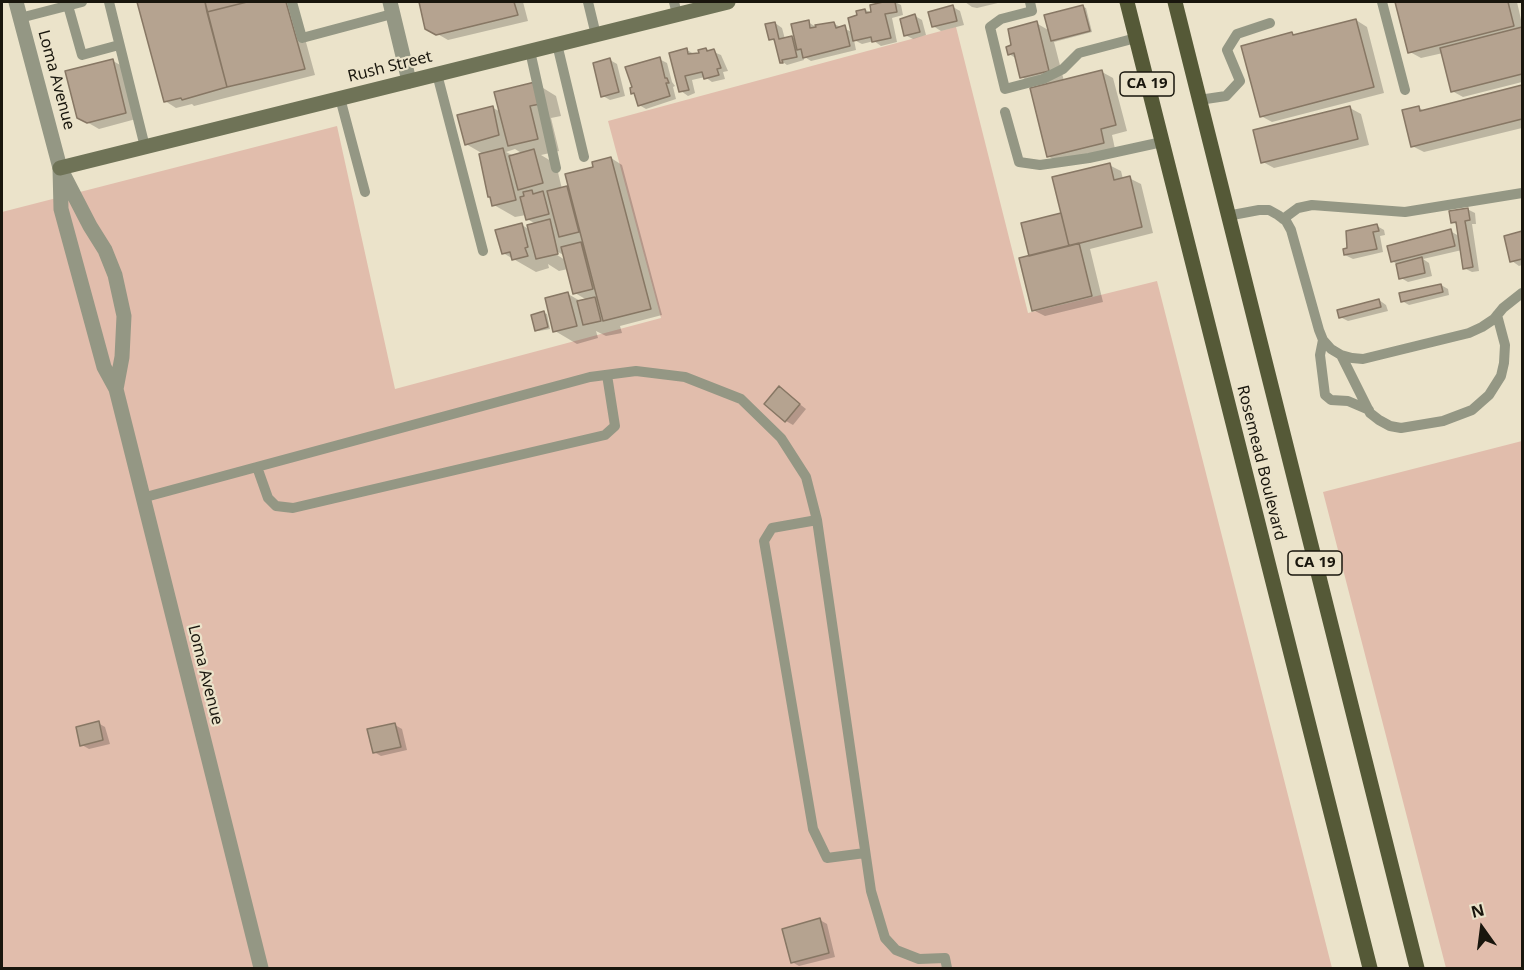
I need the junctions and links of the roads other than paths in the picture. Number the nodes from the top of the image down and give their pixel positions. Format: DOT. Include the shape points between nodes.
graph roads {
  1 [pos="16,2"];
  2 [pos="82,2"];
  3 [pos="109,2"];
  4 [pos="292,2"];
  5 [pos="588,2"];
  6 [pos="728,2"];
  7 [pos="1030,2"];
  8 [pos="1127,2"];
  9 [pos="1175,2"];
  10 [pos="1382,2"];
  11 [pos="68,3"];
  12 [pos="391,8"];
  13 [pos="675,8"];
  14 [pos="20,18"];
  15 [pos="1270,23"];
  16 [pos="596,35"];
  17 [pos="1136,38"];
  18 [pos="557,44"];
  19 [pos="119,45"];
  20 [pos="530,51"];
  21 [pos="437,74"];
  22 [pos="409,81"];
  23 [pos="1405,90"];
  24 [pos="340,98"];
  25 [pos="1199,100"];
  26 [pos="1005,112"];
  27 [pos="1162,142"];
  28 [pos="145,147"];
  29 [pos="584,157"];
  30 [pos="60,168"];
  31 [pos="556,168"];
  32 [pos="365,192"];
  33 [pos="1522,193"];
  34 [pos="1227,216"];
  35 [pos="1283,219"];
  36 [pos="483,251"];
  37 [pos="1522,293"];
  38 [pos="1497,315"];
  39 [pos="1323,340"];
  40 [pos="1341,355"];
  41 [pos="607,375"];
  42 [pos="116,389"];
  43 [pos="1369,410"];
  44 [pos="258,466"];
  45 [pos="142,498"];
  46 [pos="817,520"];
  47 [pos="865,853"];
  48 [pos="261,969"];
  49 [pos="947,969"];
  50 [pos="1370,969"];
  51 [pos="1417,969"];
  1 -- 14 [label="street, Loma Avenue"];
  2 -- 11 [label="lane"];
  3 -- 19 [label="lane"];
  4 -- 12 [label="lane" via="302,38"];
  5 -- 16 [label="lane"];
  6 -- 13 [label="street, Rush Street"];
  7 -- 17 [label="lane" via="1032,11 990,27 1005,89 1043,79 1063,69 1079,53"];
  8 -- 17 [label="main road, Rosemead Boulevard / CA 19"];
  9 -- 25 [label="main road, Rosemead Boulevard / CA 19"];
  10 -- 23 [label="lane"];
  11 -- 14 [label="lane"];
  11 -- 19 [label="lane" via="82,55"];
  12 -- 22 [label="street"];
  13 -- 16 [label="street, Rush Street"];
  14 -- 30 [label="street, Loma Avenue"];
  15 -- 25 [label="lane" via="1237,34 1227,50 1240,81 1226,96"];
  16 -- 18 [label="street, Rush Street"];
  17 -- 27 [label="main road, Rosemead Boulevard / CA 19"];
  18 -- 20 [label="street, Rush Street"];
  18 -- 29 [label="lane"];
  19 -- 28 [label="lane"];
  20 -- 21 [label="street, Rush Street"];
  20 -- 31 [label="lane"];
  21 -- 22 [label="street, Rush Street"];
  21 -- 36 [label="lane"];
  22 -- 24 [label="street, Rush Street"];
  24 -- 28 [label="street, Rush Street"];
  24 -- 32 [label="lane"];
  25 -- 34 [label="main road, Rosemead Boulevard / CA 19"];
  26 -- 27 [label="lane" via="1019,162 1040,165"];
  27 -- 50 [label="main road, Rosemead Boulevard / CA 19"];
  28 -- 30 [label="street, Rush Street"];
  30 -- 42 [label="street, Loma Avenue" via="61,209 104,367"];
  30 -- 42 [label="street, Loma Avenue" via="115,275 124,316"];
  33 -- 35 [label="lane" via="1405,212 1312,205 1298,208"];
  34 -- 35 [label="lane" via="1269,210"];
  34 -- 51 [label="main road, Rosemead Boulevard / CA 19"];
  35 -- 39 [label="lane" via="1291,230"];
  37 -- 38 [label="lane"];
  38 -- 40 [label="lane" via="1469,333 1363,359"];
  38 -- 43 [label="lane" via="1504,345 1501,376 1489,395 1472,410 1443,421 1401,428 1379,420"];
  39 -- 40 [label="lane"];
  39 -- 43 [label="lane" via="1320,355 1325,395"];
  40 -- 43 [label="lane"];
  41 -- 44 [label="lane"];
  41 -- 44 [label="lane" via="615,426 605,435 293,508 276,506 268,498"];
  41 -- 46 [label="lane" via="636,371 685,377 741,399 781,438 806,477"];
  42 -- 45 [label="street, Loma Avenue"];
  44 -- 45 [label="lane"];
  45 -- 48 [label="street, Loma Avenue"];
  46 -- 47 [label="lane"];
  46 -- 47 [label="lane" via="772,528 764,541 813,829 827,858"];
  47 -- 49 [label="lane" via="885,938 896,950 919,959 945,958"];
}
